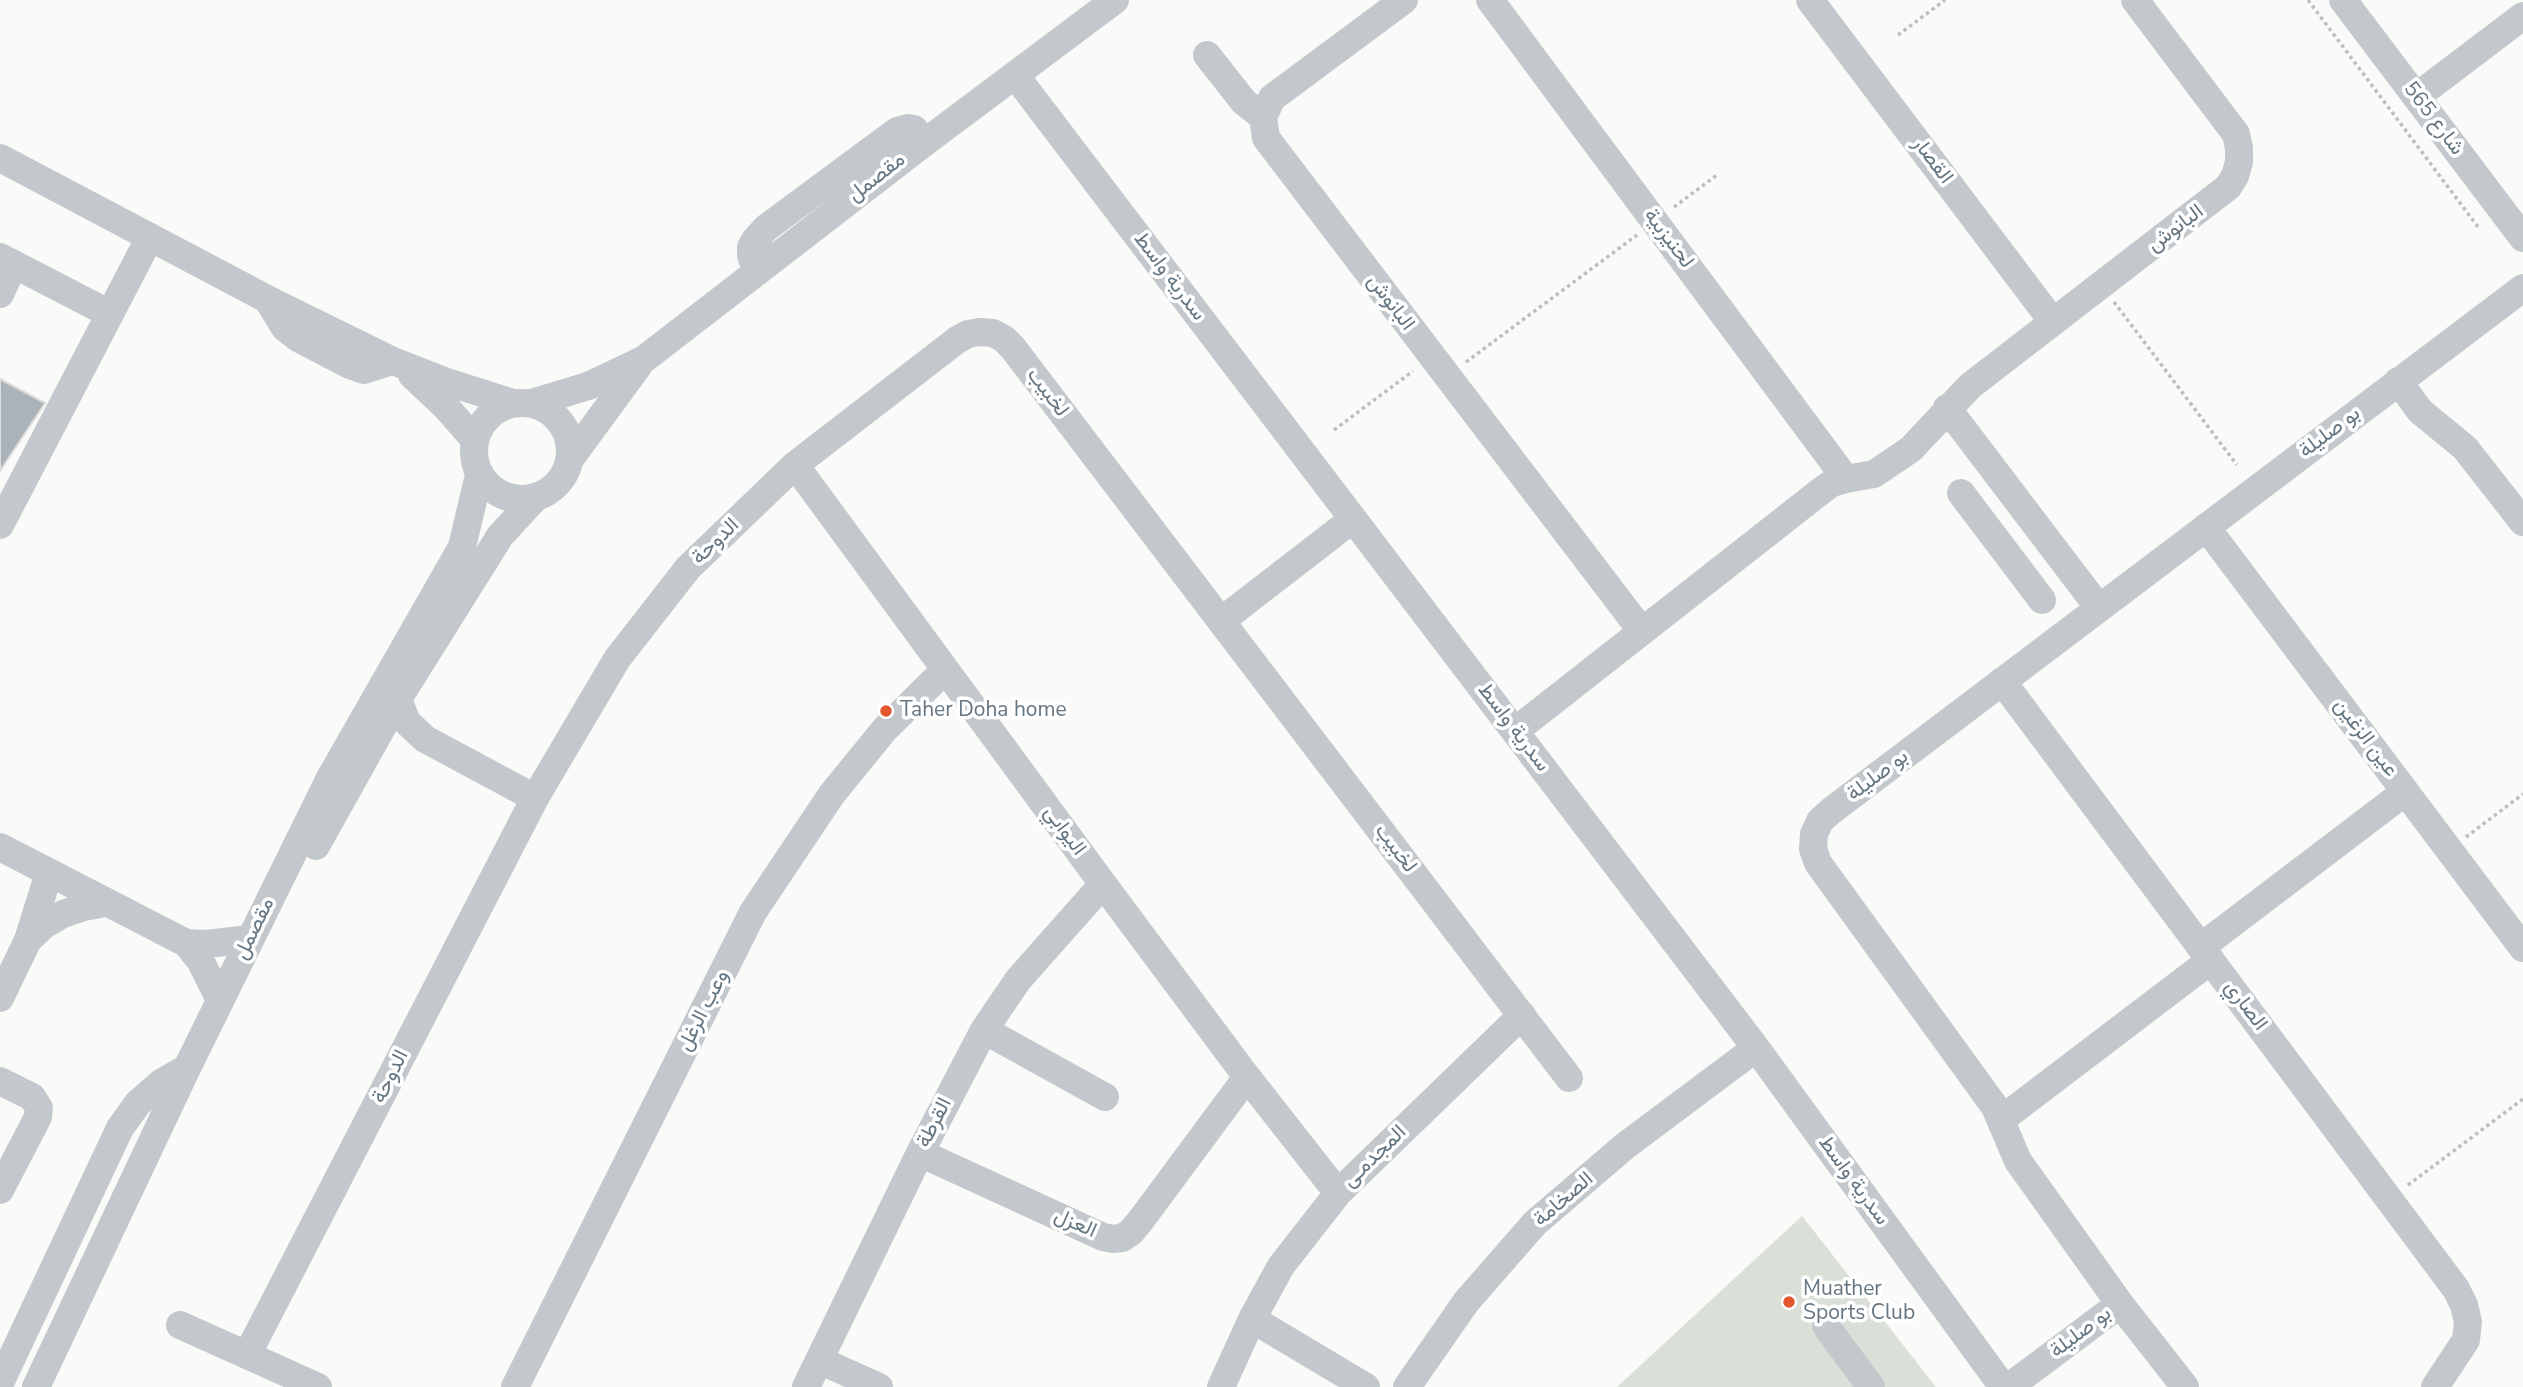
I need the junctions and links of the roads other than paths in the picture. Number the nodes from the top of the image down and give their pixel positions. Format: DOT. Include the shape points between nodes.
graph roads {
  1 [pos="1115,0"];
  2 [pos="1404,0"];
  3 [pos="1490,0"];
  4 [pos="1810,0"];
  5 [pos="2135,0"];
  6 [pos="2343,0"];
  7 [pos="2523,16"];
  8 [pos="1207,55"];
  9 [pos="1015,75"];
  10 [pos="2416,96"];
  11 [pos="1263,117"];
  12 [pos="0,159"];
  13 [pos="150,237"];
  14 [pos="2523,238"];
  15 [pos="7,260"];
  16 [pos="2523,288"];
  17 [pos="0,294"];
  18 [pos="110,314"];
  19 [pos="2053,322"];
  20 [pos="957,340"];
  21 [pos="643,360"];
  22 [pos="393,361"];
  23 [pos="2398,381"];
  24 [pos="522,403"];
  25 [pos="1947,408"];
  26 [pos="474,439"];
  27 [pos="570,459"];
  28 [pos="795,465"];
  29 [pos="479,475"];
  30 [pos="1846,479"];
  31 [pos="1961,493"];
  32 [pos="535,498"];
  33 [pos="1353,519"];
  34 [pos="2523,522"];
  35 [pos="2033,523"];
  36 [pos="0,525"];
  37 [pos="2206,527"];
  38 [pos="2001,546"];
  39 [pos="2042,600"];
  40 [pos="2099,607"];
  41 [pos="1221,621"];
  42 [pos="1641,630"];
  43 [pos="945,670"];
  44 [pos="2002,681"];
  45 [pos="398,699"];
  46 [pos="1515,731"];
  47 [pos="425,739"];
  48 [pos="375,742"];
  49 [pos="2405,792"];
  50 [pos="535,798"];
  51 [pos="0,847"];
  52 [pos="49,873"];
  53 [pos="1103,884"];
  54 [pos="106,903"];
  55 [pos="249,939"];
  56 [pos="28,940"];
  57 [pos="186,943"];
  58 [pos="2523,948"];
  59 [pos="2206,954"];
  60 [pos="0,998"];
  61 [pos="220,1000"];
  62 [pos="1522,1015"];
  63 [pos="984,1030"];
  64 [pos="1756,1048"];
  65 [pos="187,1068"];
  66 [pos="1247,1077"];
  67 [pos="1569,1078"];
  68 [pos="0,1081"];
  69 [pos="1105,1097"];
  70 [pos="2002,1119"];
  71 [pos="920,1153"];
  72 [pos="0,1190"];
  73 [pos="1338,1194"];
  74 [pos="2120,1304"];
  75 [pos="1252,1319"];
  76 [pos="180,1325"];
  77 [pos="1826,1326"];
  78 [pos="247,1355"];
  79 [pos="819,1360"];
  80 [pos="0,1383"];
  81 [pos="36,1387"];
  82 [pos="53,1387"];
  83 [pos="318,1387"];
  84 [pos="516,1387"];
  85 [pos="806,1387"];
  86 [pos="879,1387"];
  87 [pos="1221,1387"];
  88 [pos="1366,1387"];
  89 [pos="1406,1387"];
  90 [pos="1871,1387"];
  91 [pos="2003,1387"];
  92 [pos="2009,1387"];
  93 [pos="2185,1387"];
  94 [pos="2435,1387"];
  1 -- 9 [label="street, مقصمل"];
  2 -- 11 [label="street" via="1280,90"];
  3 -- 30 [label="street, لحنيزبية"];
  4 -- 19 [label="street, القصار"];
  5 -- 19 [label="street, البانوش" via="2236,134 2239,162 2235,176 2217,197"];
  6 -- 10 [label="street, شارع 565"];
  7 -- 10 [label="street"];
  8 -- 11 [label="street" via="1244,102"];
  9 -- 21 [label="street, مقصمل"];
  9 -- 33 [label="street, سدرية واسط"];
  10 -- 14 [label="street, شارع 565"];
  11 -- 42 [label="street, البانوش" via="1271,148"];
  12 -- 13 [label="street"];
  13 -- 18 [label="street"];
  13 -- 22 [label="street"];
  15 -- 17 [label="street"];
  15 -- 18 [label="street"];
  16 -- 23 [label="street, بو صليلة"];
  18 -- 36 [label="street"];
  19 -- 25 [label="street, البانوش"];
  20 -- 28 [label="street, الدوحة"];
  20 -- 41 [label="street, لخبيب" via="968,334 993,333 1013,348"];
  21 -- 24 [label="street, مقصمل" via="588,386"];
  21 -- 27 [label="street, مقصمل"];
  22 -- 24 [label="street"];
  22 -- 26 [label="street" via="424,385"];
  23 -- 34 [label="street" via="2420,411 2465,448"];
  23 -- 37 [label="street, بو صليلة"];
  24 -- 26 [label="street" via="496,409 482,422"];
  24 -- 27 [label="street" via="549,410 562,423"];
  25 -- 30 [label="street, البانوش" via="1926,435 1892,464 1874,474"];
  25 -- 35 [label="street"];
  26 -- 29 [label="street"];
  27 -- 32 [label="street" via="564,476"];
  28 -- 43 [label="street, اليوابي"];
  28 -- 50 [label="street, الدوحة" via="688,568 617,659"];
  29 -- 32 [label="street" via="503,496"];
  29 -- 55 [label="street, مقصمل" via="462,547 330,778"];
  30 -- 42 [label="street, البانوش" via="1821,491"];
  31 -- 38 [label="street"];
  32 -- 45 [label="street, مقصمل" via="500,536"];
  33 -- 41 [label="street"];
  33 -- 46 [label="street, سدرية واسط"];
  35 -- 38 [label="street"];
  35 -- 40 [label="street"];
  37 -- 40 [label="street, بو صليلة"];
  37 -- 49 [label="street, عين الزغين"];
  38 -- 39 [label="street"];
  40 -- 44 [label="street, بو صليلة"];
  41 -- 62 [label="street, لخبيب"];
  42 -- 46 [label="street, البانوش"];
  43 -- 53 [label="street, اليوابي"];
  43 -- 84 [label="street, وعب الرغل" via="886,729 832,794 753,912"];
  44 -- 59 [label="street, الصاري"];
  44 -- 70 [label="street, بو صليلة" via="1831,811 1814,834 1813,849 1818,863"];
  45 -- 47 [label="street" via="407,722"];
  45 -- 48 [label="street, مقصمل"];
  46 -- 64 [label="street, سدرية واسط"];
  47 -- 48 [label="street" via="399,736"];
  47 -- 50 [label="street"];
  48 -- 82 [label="street, مقصمل" via="310,857"];
  49 -- 58 [label="street, عين الزغين"];
  49 -- 59 [label="street"];
  50 -- 78 [label="street, الدوحة"];
  51 -- 52 [label="street"];
  52 -- 54 [label="street"];
  52 -- 56 [label="street"];
  53 -- 63 [label="street, القرطة" via="1018,980"];
  53 -- 66 [label="street, اليوابي"];
  54 -- 56 [label="street" via="63,914"];
  54 -- 57 [label="street"];
  55 -- 57 [label="street"];
  55 -- 61 [label="street, مقصمل"];
  56 -- 60 [label="street"];
  57 -- 61 [label="street"];
  59 -- 70 [label="street"];
  59 -- 94 [label="street, الصاري" via="2456,1289 2468,1322 2466,1340"];
  61 -- 65 [label="street, مقصمل"];
  62 -- 67 [label="street, لخبيب"];
  62 -- 73 [label="street, المجدمـى"];
  63 -- 69 [label="street"];
  63 -- 71 [label="street, القرطة"];
  64 -- 89 [label="street, الصخامة" via="1625,1146 1535,1223 1466,1302"];
  64 -- 91 [label="street, سدرية واسط"];
  65 -- 80 [label="street" via="161,1083 120,1128"];
  65 -- 81 [label="street, مقصمل"];
  66 -- 71 [label="street, العزل" via="1141,1220 1122,1238 1103,1237"];
  66 -- 73 [label="street, اليوابي"];
  68 -- 72 [label="street" via="32,1097 39,1108"];
  70 -- 74 [label="street, بو صليلة" via="2018,1161"];
  71 -- 79 [label="street, القرطة"];
  73 -- 75 [label="street, المجدمـى" via="1281,1266"];
  74 -- 92 [label="street, بو صليلة"];
  74 -- 93 [label="street, بو صليلة"];
  75 -- 87 [label="street, المجدمـى"];
  75 -- 88 [label="street"];
  76 -- 78 [label="street"];
  77 -- 90 [label="street"];
  78 -- 83 [label="street"];
  79 -- 85 [label="street, القرطة"];
  79 -- 86 [label="street"];
}
